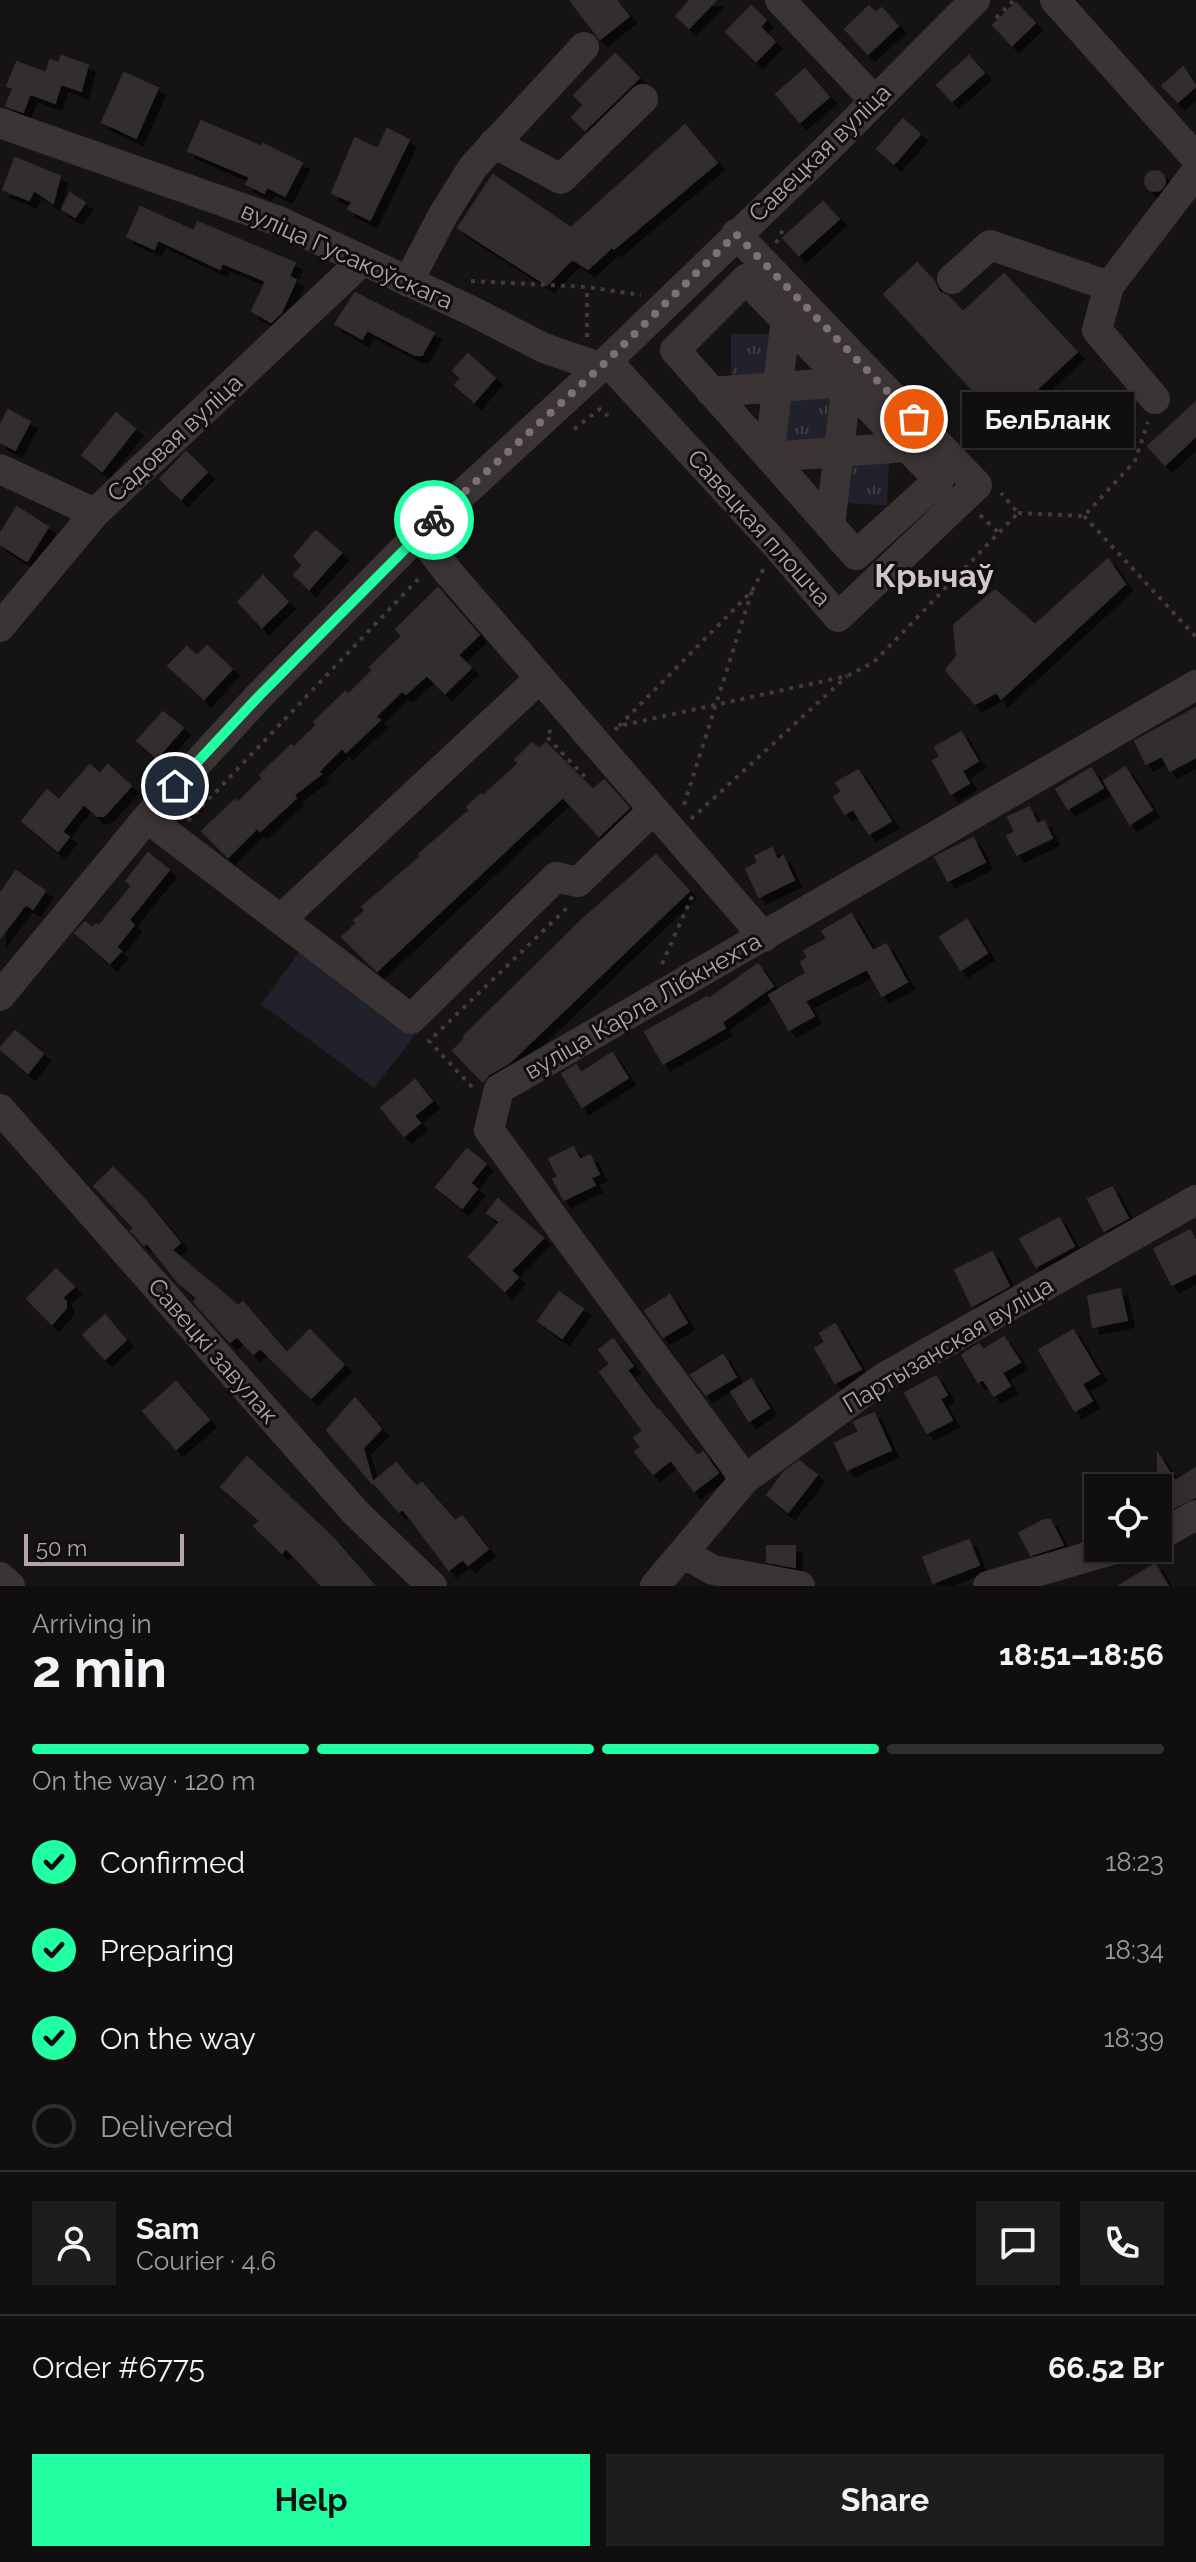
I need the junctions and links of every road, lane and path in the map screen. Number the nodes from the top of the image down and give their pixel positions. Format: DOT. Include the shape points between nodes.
graph roads {
  1 [pos="780,0"];
  2 [pos="975,0"];
  3 [pos="1055,0"];
  4 [pos="584,47"];
  5 [pos="643,99"];
  6 [pos="874,100"];
  7 [pos="0,123"];
  8 [pos="1190,139"];
  9 [pos="494,143"];
  10 [pos="1196,172"];
  11 [pos="736,234"];
  12 [pos="362,261"];
  13 [pos="952,279"];
  14 [pos="459,280"];
  15 [pos="408,282"];
  16 [pos="1109,286"];
  17 [pos="654,297"];
  18 [pos="786,319"];
  19 [pos="603,364"];
  20 [pos="847,382"];
  21 [pos="777,387"];
  22 [pos="711,392"];
  23 [pos="1155,399"];
  24 [pos="608,416"];
  25 [pos="570,433"];
  26 [pos="907,447"];
  27 [pos="839,452"];
  28 [pos="769,457"];
  29 [pos="0,469"];
  30 [pos="95,513"];
  31 [pos="1018,513"];
  32 [pos="1084,516"];
  33 [pos="830,526"];
  34 [pos="419,534"];
  35 [pos="776,545"];
  36 [pos="449,573"];
  37 [pos="752,591"];
  38 [pos="0,627"];
  39 [pos="1196,637"];
  40 [pos="847,676"];
  41 [pos="540,678"];
  42 [pos="1196,685"];
  43 [pos="619,726"];
  44 [pos="653,810"];
  45 [pos="147,818"];
  46 [pos="675,834"];
  47 [pos="173,838"];
  48 [pos="699,882"];
  49 [pos="577,892"];
  50 [pos="282,918"];
  51 [pos="764,937"];
  52 [pos="661,965"];
  53 [pos="0,996"];
  54 [pos="0,1109"];
  55 [pos="494,1110"];
  56 [pos="1196,1200"];
  57 [pos="745,1479"];
  58 [pos="1196,1515"];
  59 [pos="1172,1528"];
  60 [pos="683,1553"];
  61 [pos="1084,1558"];
  62 [pos="0,1577"];
  63 [pos="10,1586"];
  64 [pos="432,1586"];
  65 [pos="655,1586"];
  66 [pos="800,1586"];
  67 [pos="988,1586"];
  1 -- 6 [label="street"];
  2 -- 6 [label="street, Савецкая вуліца"];
  3 -- 8 [label="street"];
  4 -- 9 [label="street"];
  5 -- 9 [label="street" via="561,179"];
  6 -- 11 [label="street, Савецкая вуліца"];
  7 -- 12 [label="street, вуліца Гусакоўскага" via="281,222"];
  9 -- 15 [label="street" via="443,215"];
  10 -- 16 [label="street"];
  11 -- 19 [label="street, Савецкая вуліца"];
  11 -- 35 [label="street, Савецкая плошча" via="977,485 838,617"];
  12 -- 15 [label="street, вуліца Гусакоўскага"];
  12 -- 30 [label="street, Садовая вуліца"];
  13 -- 16 [label="street" via="990,245"];
  14 -- 17 [label="path" via="587,287"];
  15 -- 19 [label="street, вуліца Гусакоўскага" via="544,348"];
  16 -- 23 [label="street" via="1097,330"];
  18 -- 20 [label="street"];
  18 -- 21 [label="street"];
  18 -- 22 [label="street" via="746,279 675,350"];
  19 -- 34 [label="street, Савецкая вуліца"];
  19 -- 35 [label="street, Савецкая плошча"];
  20 -- 21 [label="street"];
  20 -- 26 [label="street"];
  20 -- 27 [label="street"];
  21 -- 22 [label="street"];
  21 -- 28 [label="street"];
  22 -- 28 [label="street"];
  23 -- 32 [label="path" via="1135,461"];
  24 -- 25 [label="path" via="600,409"];
  26 -- 27 [label="street"];
  26 -- 33 [label="street" via="939,480 856,555"];
  27 -- 28 [label="street"];
  27 -- 33 [label="street"];
  28 -- 33 [label="street"];
  29 -- 30 [label="street"];
  30 -- 38 [label="street, Садовая вуліца"];
  31 -- 32 [label="path"];
  32 -- 39 [label="path"];
  34 -- 36 [label="street"];
  34 -- 45 [label="street, Савецкая вуліца"];
  35 -- 37 [label="path"];
  36 -- 41 [label="street"];
  36 -- 47 [label="path" via="427,570"];
  37 -- 43 [label="path"];
  37 -- 46 [label="path"];
  40 -- 46 [label="path"];
  41 -- 44 [label="street"];
  41 -- 50 [label="street"];
  42 -- 51 [label="street, вуліца Карла Лібкнехта"];
  44 -- 46 [label="street"];
  44 -- 49 [label="street"];
  45 -- 47 [label="street"];
  45 -- 53 [label="street, Савецкая вуліца"];
  46 -- 51 [label="street"];
  47 -- 50 [label="street"];
  48 -- 52 [label="path"];
  49 -- 50 [label="street" via="556,877 411,1019"];
  49 -- 55 [label="path" via="429,1041"];
  51 -- 55 [label="street, вуліца Карла Лібкнехта" via="499,1089"];
  54 -- 64 [label="street, Савецкі завулак" via="356,1513"];
  55 -- 57 [label="street" via="489,1130"];
  56 -- 57 [label="street, Партызанская вуліца" via="883,1378"];
  57 -- 60 [label="street, Партызанская вуліца"];
  58 -- 59 [label="street"];
  60 -- 65 [label="street, Партызанская вуліца"];
  60 -- 66 [label="street" via="713,1570"];
  61 -- 67 [label="street"];
  62 -- 63 [label="street"];
}
